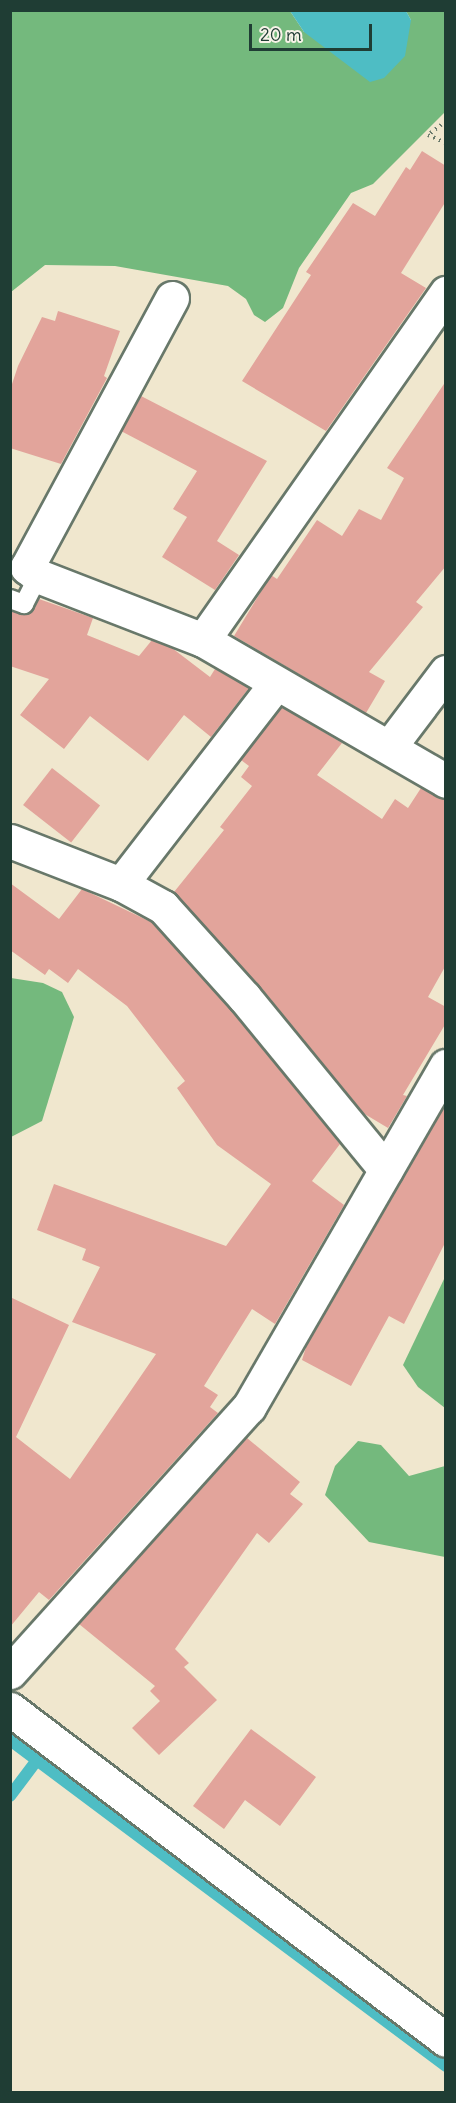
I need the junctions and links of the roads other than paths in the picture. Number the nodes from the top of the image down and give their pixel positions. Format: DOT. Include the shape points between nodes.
graph roads {
  1 [pos="446,293"];
  2 [pos="172,297"];
  3 [pos="38,576"];
  4 [pos="10,599"];
  5 [pos="202,640"];
  6 [pos="446,672"];
  7 [pos="275,685"];
  8 [pos="390,746"];
  9 [pos="446,781"];
  10 [pos="10,841"];
  11 [pos="121,884"];
  12 [pos="446,1066"];
  13 [pos="386,1170"];
  14 [pos="10,1672"];
  15 [pos="10,1709"];
  16 [pos="446,2040"];
  1 -- 5 [label="street"];
  2 -- 3 [label="street" via="27,567"];
  3 -- 4 [label="lane" via="24,604"];
  3 -- 5 [label="street"];
  5 -- 7 [label="street"];
  6 -- 8 [label="street"];
  7 -- 8 [label="street"];
  7 -- 11 [label="street"];
  8 -- 9 [label="street"];
  10 -- 11 [label="street"];
  11 -- 13 [label="street" via="163,907 252,1006"];
  12 -- 13 [label="street"];
  13 -- 14 [label="street" via="249,1407"];
  15 -- 16 [label="street"];
}
